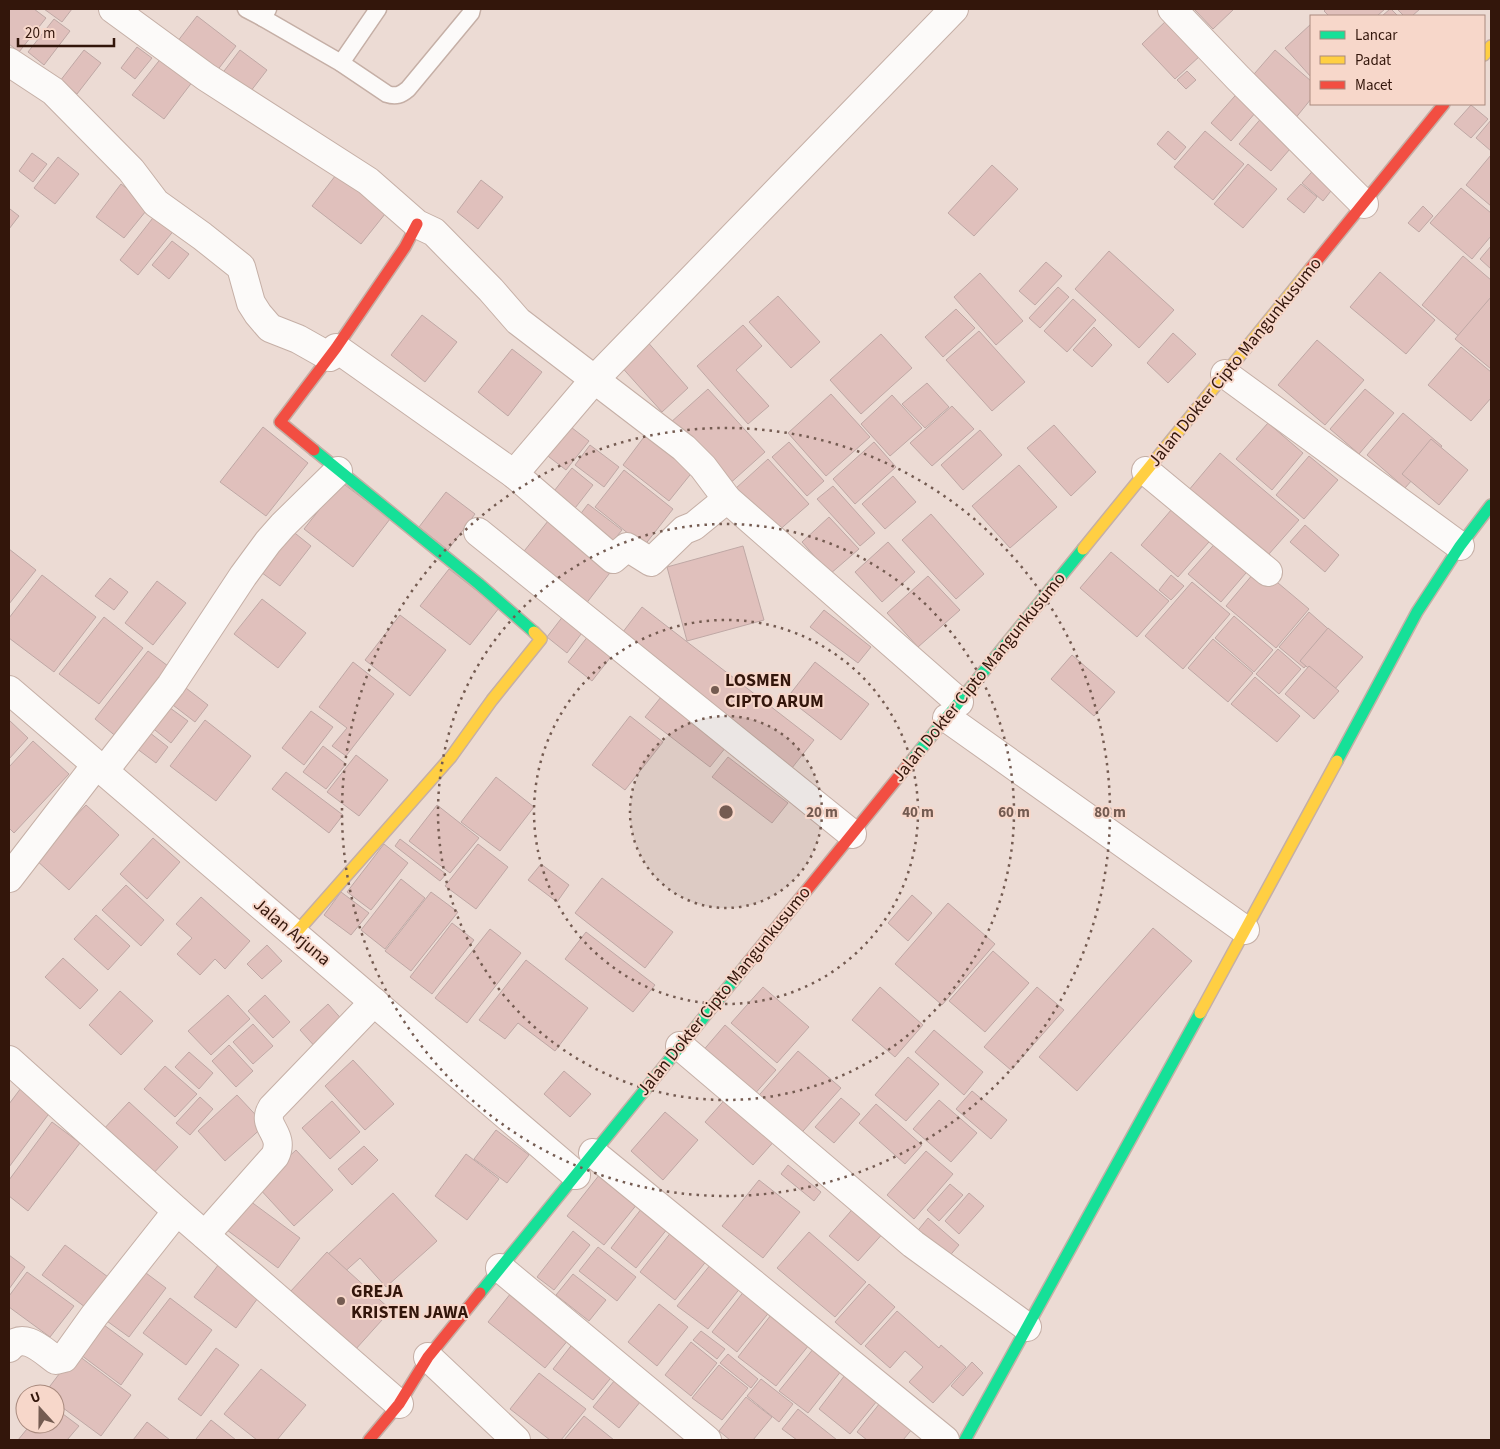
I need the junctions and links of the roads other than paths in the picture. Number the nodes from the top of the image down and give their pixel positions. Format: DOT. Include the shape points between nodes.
graph roads {
  1 [pos="113,9"];
  2 [pos="246,9"];
  3 [pos="378,9"];
  4 [pos="472,9"];
  5 [pos="954,9"];
  6 [pos="1172,9"];
  7 [pos="266,13"];
  8 [pos="9,62"];
  9 [pos="341,63"];
  10 [pos="1443,105"];
  11 [pos="1364,204"];
  12 [pos="417,224"];
  13 [pos="333,352"];
  14 [pos="1226,374"];
  15 [pos="594,380"];
  16 [pos="338,471"];
  17 [pos="1146,471"];
  18 [pos="514,474"];
  19 [pos="727,500"];
  20 [pos="1491,505"];
  21 [pos="478,532"];
  22 [pos="1460,546"];
  23 [pos="1268,572"];
  24 [pos="9,690"];
  25 [pos="953,710"];
  26 [pos="100,768"];
  27 [pos="852,834"];
  28 [pos="9,878"];
  29 [pos="1245,930"];
  30 [pos="295,934"];
  31 [pos="374,1002"];
  32 [pos="680,1046"];
  33 [pos="9,1060"];
  34 [pos="594,1153"];
  35 [pos="576,1175"];
  36 [pos="177,1211"];
  37 [pos="205,1234"];
  38 [pos="500,1268"];
  39 [pos="1027,1327"];
  40 [pos="9,1348"];
  41 [pos="428,1358"];
  42 [pos="400,1404"];
  43 [pos="369,1440"];
  44 [pos="516,1440"];
  45 [pos="707,1440"];
  46 [pos="945,1440"];
  47 [pos="965,1440"];
  1 -- 12 [label="street" via="206,77 368,181"];
  2 -- 7 [label="lane"];
  3 -- 9 [label="lane"];
  4 -- 9 [label="lane" via="401,94 387,94"];
  5 -- 15 [label="street"];
  6 -- 11 [label="street"];
  7 -- 9 [label="lane"];
  8 -- 13 [label="street" via="53,91 131,170 156,203 241,267 251,303 270,328"];
  10 -- 11 [label="street, Jalan Dokter Cipto Mangunkusumo"];
  11 -- 14 [label="street, Jalan Dokter Cipto Mangunkusumo"];
  12 -- 13 [label="street" via="405,247"];
  12 -- 15 [label="street" via="434,232 518,321"];
  13 -- 16 [label="street" via="280,422"];
  13 -- 18 [label="street"];
  14 -- 17 [label="street, Jalan Dokter Cipto Mangunkusumo"];
  14 -- 22 [label="street"];
  15 -- 18 [label="street"];
  15 -- 19 [label="street" via="684,448 704,467"];
  16 -- 26 [label="street" via="268,542 171,685"];
  16 -- 30 [label="street" via="480,584 541,639 451,757"];
  17 -- 23 [label="street"];
  17 -- 25 [label="street, Jalan Dokter Cipto Mangunkusumo"];
  18 -- 19 [label="street" via="613,559 627,547 650,562 684,530"];
  19 -- 25 [label="street"];
  20 -- 22 [label="street"];
  21 -- 27 [label="street"];
  22 -- 29 [label="street" via="1417,612"];
  24 -- 26 [label="street, Jalan Arjuna"];
  25 -- 27 [label="street, Jalan Dokter Cipto Mangunkusumo"];
  25 -- 29 [label="street"];
  26 -- 28 [label="street"];
  26 -- 30 [label="street, Jalan Arjuna"];
  27 -- 32 [label="street, Jalan Dokter Cipto Mangunkusumo"];
  29 -- 39 [label="street"];
  30 -- 31 [label="street, Jalan Arjuna"];
  31 -- 35 [label="street, Jalan Arjuna"];
  31 -- 37 [label="street" via="272,1108 268,1119 279,1146 275,1156"];
  32 -- 34 [label="street, Jalan Dokter Cipto Mangunkusumo"];
  32 -- 39 [label="street" via="913,1244"];
  33 -- 36 [label="street"];
  34 -- 35 [label="street, Jalan Dokter Cipto Mangunkusumo"];
  34 -- 46 [label="street"];
  35 -- 38 [label="street, Jalan Dokter Cipto Mangunkusumo"];
  36 -- 37 [label="street"];
  36 -- 40 [label="street" via="64,1358 56,1360 24,1340 14,1342"];
  37 -- 42 [label="street"];
  38 -- 41 [label="street, Jalan Dokter Cipto Mangunkusumo"];
  38 -- 45 [label="street"];
  39 -- 47 [label="street"];
  41 -- 42 [label="street, Jalan Dokter Cipto Mangunkusumo"];
  41 -- 44 [label="street"];
  42 -- 43 [label="street, Jalan Dokter Cipto Mangunkusumo"];
}
